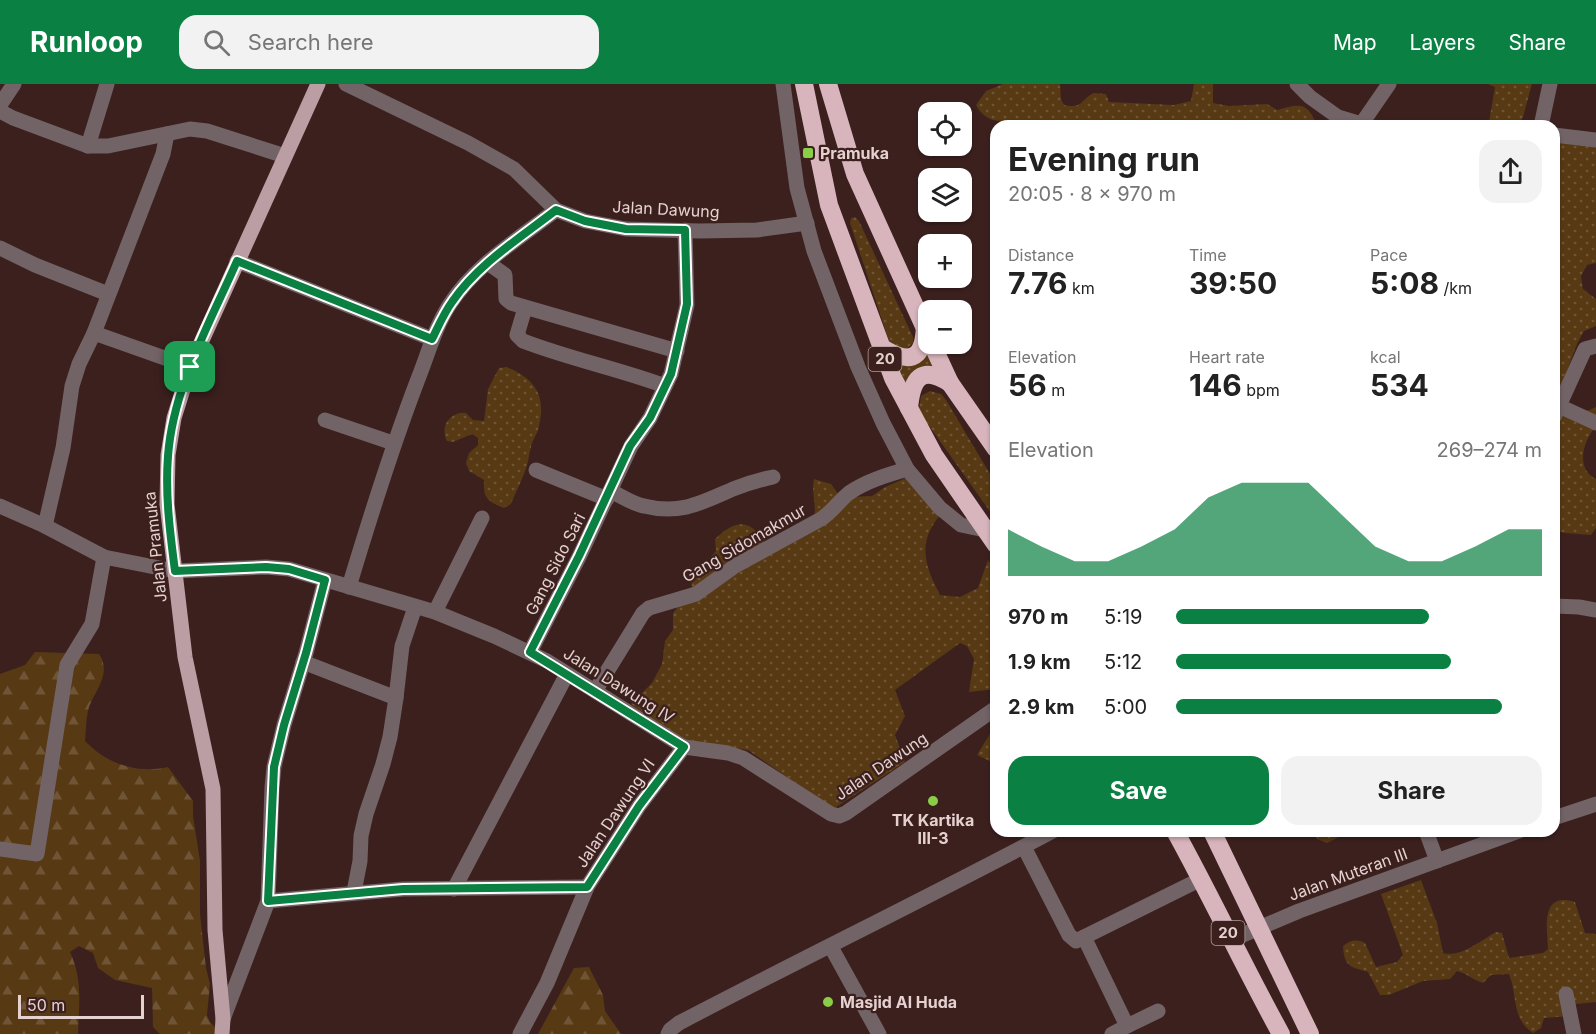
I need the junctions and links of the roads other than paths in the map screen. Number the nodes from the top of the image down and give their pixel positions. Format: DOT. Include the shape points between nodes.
graph roads {
  1 [pos="14,84"];
  2 [pos="107,84"];
  3 [pos="318,84"];
  4 [pos="346,84"];
  5 [pos="783,84"];
  6 [pos="804,84"];
  7 [pos="828,84"];
  8 [pos="1297,84"];
  9 [pos="1389,84"];
  10 [pos="1550,84"];
  11 [pos="0,105"];
  12 [pos="0,111"];
  13 [pos="1347,120"];
  14 [pos="1366,120"];
  15 [pos="1541,120"];
  16 [pos="167,134"];
  17 [pos="1560,136"];
  18 [pos="1596,140"];
  19 [pos="88,146"];
  20 [pos="285,156"];
  21 [pos="556,210"];
  22 [pos="807,223"];
  23 [pos="685,230"];
  24 [pos="0,248"];
  25 [pos="237,261"];
  26 [pos="488,263"];
  27 [pos="108,294"];
  28 [pos="525,308"];
  29 [pos="918,311"];
  30 [pos="94,333"];
  31 [pos="432,339"];
  32 [pos="1596,346"];
  33 [pos="881,347"];
  34 [pos="677,351"];
  35 [pos="918,352"];
  36 [pos="937,354"];
  37 [pos="190,367"];
  38 [pos="950,383"];
  39 [pos="665,386"];
  40 [pos="1560,403"];
  41 [pos="909,408"];
  42 [pos="1560,412"];
  43 [pos="325,420"];
  44 [pos="1596,423"];
  45 [pos="990,440"];
  46 [pos="393,443"];
  47 [pos="907,469"];
  48 [pos="536,470"];
  49 [pos="773,477"];
  50 [pos="609,495"];
  51 [pos="0,506"];
  52 [pos="482,518"];
  53 [pos="45,525"];
  54 [pos="985,530"];
  55 [pos="990,537"];
  56 [pos="104,557"];
  57 [pos="175,571"];
  58 [pos="325,580"];
  59 [pos="349,587"];
  60 [pos="1560,606"];
  61 [pos="415,607"];
  62 [pos="1596,610"];
  63 [pos="435,612"];
  64 [pos="530,652"];
  65 [pos="303,662"];
  66 [pos="567,674"];
  67 [pos="594,691"];
  68 [pos="396,698"];
  69 [pos="990,712"];
  70 [pos="684,747"];
  71 [pos="1596,804"];
  72 [pos="1560,815"];
  73 [pos="1041,837"];
  74 [pos="1178,837"];
  75 [pos="1215,837"];
  76 [pos="1428,837"];
  77 [pos="1503,837"];
  78 [pos="1024,846"];
  79 [pos="0,849"];
  80 [pos="1437,861"];
  81 [pos="1201,879"];
  82 [pos="587,887"];
  83 [pos="454,889"];
  84 [pos="354,892"];
  85 [pos="268,901"];
  86 [pos="1258,928"];
  87 [pos="1084,937"];
  88 [pos="1231,940"];
  89 [pos="831,947"];
  90 [pos="1566,994"];
  91 [pos="1158,1011"];
  92 [pos="222,1026"];
  93 [pos="1127,1026"];
  94 [pos="520,1034"];
  95 [pos="668,1034"];
  96 [pos="879,1034"];
  97 [pos="1112,1034"];
  98 [pos="1281,1034"];
  99 [pos="1310,1034"];
  100 [pos="1574,1034"];
  1 -- 11 [label="street"];
  2 -- 19 [label="street"];
  3 -- 20 [label="main road, Jalan Pramuka"];
  4 -- 21 [label="street, Jalan Dawung" via="514,169"];
  5 -- 22 [label="street" via="797,188"];
  6 -- 33 [label="highway, 20" via="829,205"];
  7 -- 29 [label="highway" via="855,174"];
  8 -- 13 [label="street" via="1310,97"];
  9 -- 14 [label="street"];
  10 -- 15 [label="street"];
  12 -- 19 [label="street"];
  16 -- 19 [label="street" via="108,146"];
  16 -- 20 [label="street" via="190,129 207,131"];
  16 -- 27 [label="street"];
  17 -- 18 [label="street"];
  20 -- 25 [label="main road, Jalan Pramuka"];
  21 -- 23 [label="street, Jalan Dawung" via="585,221 626,229"];
  21 -- 26 [label="street"];
  22 -- 23 [label="street, Jalan Dawung" via="757,230"];
  22 -- 47 [label="street" via="858,367"];
  23 -- 34 [label="street, Gang Sido Sari" via="687,304"];
  24 -- 27 [label="street"];
  25 -- 31 [label="street"];
  25 -- 37 [label="main road, Jalan Pramuka"];
  26 -- 28 [label="street" via="506,275 506,299"];
  26 -- 31 [label="street" via="450,303"];
  27 -- 30 [label="street"];
  28 -- 34 [label="street"];
  28 -- 39 [label="street" via="518,335 523,341"];
  30 -- 37 [label="street"];
  30 -- 53 [label="street" via="72,386"];
  31 -- 46 [label="street"];
  32 -- 40 [label="street" via="1586,349"];
  33 -- 35 [label="highway" via="906,359"];
  33 -- 41 [label="highway, 20"];
  34 -- 39 [label="street, Gang Sido Sari"];
  36 -- 38 [label="highway"];
  37 -- 57 [label="main road, Jalan Pramuka" via="174,418 168,454 167,504"];
  38 -- 41 [label="highway" via="932,373 924,374 910,394"];
  38 -- 45 [label="highway"];
  39 -- 50 [label="street, Gang Sido Sari" via="644,430 630,446"];
  41 -- 54 [label="highway, 20" via="934,455"];
  42 -- 44 [label="street"];
  43 -- 46 [label="street"];
  46 -- 59 [label="street"];
  47 -- 54 [label="street" via="940,508 962,525"];
  47 -- 67 [label="street, Gang Sidomakmur" via="849,494 821,519 735,566 696,594 650,608 643,613"];
  48 -- 50 [label="street"];
  49 -- 50 [label="street" via="678,510 643,506"];
  50 -- 64 [label="street, Gang Sido Sari"];
  51 -- 53 [label="street, Jalan Dawung IV"];
  52 -- 63 [label="street"];
  53 -- 56 [label="street, Jalan Dawung IV"];
  54 -- 55 [label="highway, 20"];
  56 -- 57 [label="street, Jalan Dawung IV"];
  56 -- 79 [label="street" via="92,624 67,665 37,854"];
  57 -- 58 [label="street, Jalan Dawung IV" via="266,567"];
  57 -- 92 [label="main road, Jalan Pramuka" via="185,657 213,789 215,930"];
  58 -- 59 [label="street, Jalan Dawung IV"];
  58 -- 65 [label="street"];
  59 -- 61 [label="street, Jalan Dawung IV"];
  60 -- 62 [label="street"];
  61 -- 63 [label="street, Jalan Dawung IV"];
  61 -- 68 [label="street" via="402,646"];
  63 -- 64 [label="street, Jalan Dawung IV"];
  64 -- 66 [label="street, Jalan Dawung IV"];
  65 -- 68 [label="street"];
  65 -- 85 [label="street" via="273,777"];
  66 -- 67 [label="street, Jalan Dawung IV"];
  66 -- 83 [label="street"];
  67 -- 70 [label="street, Jalan Dawung IV"];
  68 -- 84 [label="street" via="390,737 366,814"];
  69 -- 70 [label="street, Jalan Dawung" via="839,816 743,758"];
  70 -- 82 [label="street, Jalan Dawung VI" via="639,806"];
  71 -- 72 [label="street"];
  73 -- 78 [label="street"];
  74 -- 81 [label="highway, 20"];
  75 -- 86 [label="highway, 20"];
  76 -- 80 [label="street"];
  77 -- 80 [label="street, Jalan Muteran III"];
  78 -- 87 [label="street" via="1069,935 1076,941"];
  78 -- 89 [label="street"];
  80 -- 86 [label="street, Jalan Muteran III"];
  81 -- 87 [label="street"];
  81 -- 88 [label="highway, 20"];
  82 -- 83 [label="street"];
  82 -- 94 [label="street, Jalan Dawung VI" via="551,974"];
  83 -- 84 [label="street"];
  84 -- 85 [label="street"];
  85 -- 92 [label="street"];
  86 -- 88 [label="street, Jalan Muteran III"];
  86 -- 99 [label="highway, 20"];
  87 -- 93 [label="street"];
  88 -- 98 [label="highway, 20"];
  89 -- 95 [label="street" via="679,1023"];
  89 -- 96 [label="street"];
  90 -- 100 [label="street"];
  91 -- 93 [label="street"];
  93 -- 97 [label="street"];
}
